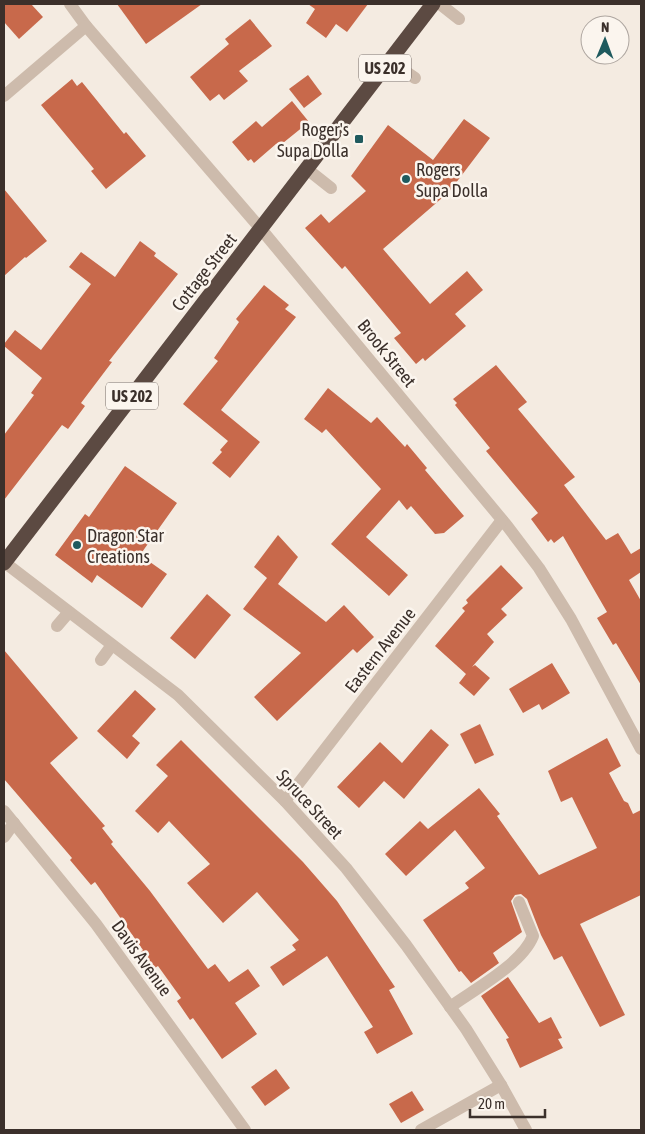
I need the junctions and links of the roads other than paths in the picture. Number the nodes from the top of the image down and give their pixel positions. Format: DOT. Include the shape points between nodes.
graph roads {
  1 [pos="70,4"];
  2 [pos="433,4"];
  3 [pos="440,4"];
  4 [pos="459,19"];
  5 [pos="86,26"];
  6 [pos="390,61"];
  7 [pos="415,78"];
  8 [pos="4,96"];
  9 [pos="307,169"];
  10 [pos="331,188"];
  11 [pos="261,229"];
  12 [pos="502,520"];
  13 [pos="4,562"];
  14 [pos="69,612"];
  15 [pos="57,626"];
  16 [pos="112,645"];
  17 [pos="101,660"];
  18 [pos="641,750"];
  19 [pos="285,801"];
  20 [pos="4,811"];
  21 [pos="14,823"];
  22 [pos="4,837"];
  23 [pos="519,902"];
  24 [pos="450,1007"];
  25 [pos="501,1084"];
  26 [pos="245,1130"];
  27 [pos="421,1130"];
  28 [pos="526,1130"];
  1 -- 5 [label="street, Brook Street"];
  2 -- 6 [label="highway, Cottage Street / US 202"];
  3 -- 4 [label="street"];
  5 -- 8 [label="street"];
  5 -- 11 [label="street, Brook Street"];
  6 -- 7 [label="street"];
  6 -- 9 [label="highway, Cottage Street / US 202"];
  9 -- 10 [label="street"];
  9 -- 11 [label="highway, Cottage Street / US 202"];
  11 -- 12 [label="street, Brook Street"];
  11 -- 13 [label="highway, Cottage Street / US 202"];
  12 -- 18 [label="street, Brook Street" via="562,604"];
  12 -- 19 [label="street, Eastern Avenue"];
  13 -- 14 [label="street, Spruce Street"];
  14 -- 15 [label="street"];
  14 -- 16 [label="street, Spruce Street"];
  16 -- 17 [label="street"];
  16 -- 19 [label="street, Spruce Street" via="178,695"];
  19 -- 24 [label="street, Spruce Street" via="346,868"];
  20 -- 21 [label="street, Davis Avenue"];
  21 -- 22 [label="street"];
  21 -- 26 [label="street, Davis Avenue" via="96,924"];
  23 -- 24 [label="street" via="533,936 529,946 509,966"];
  24 -- 25 [label="street, Spruce Street"];
  25 -- 27 [label="street"];
  25 -- 28 [label="street, Spruce Street"];
}
